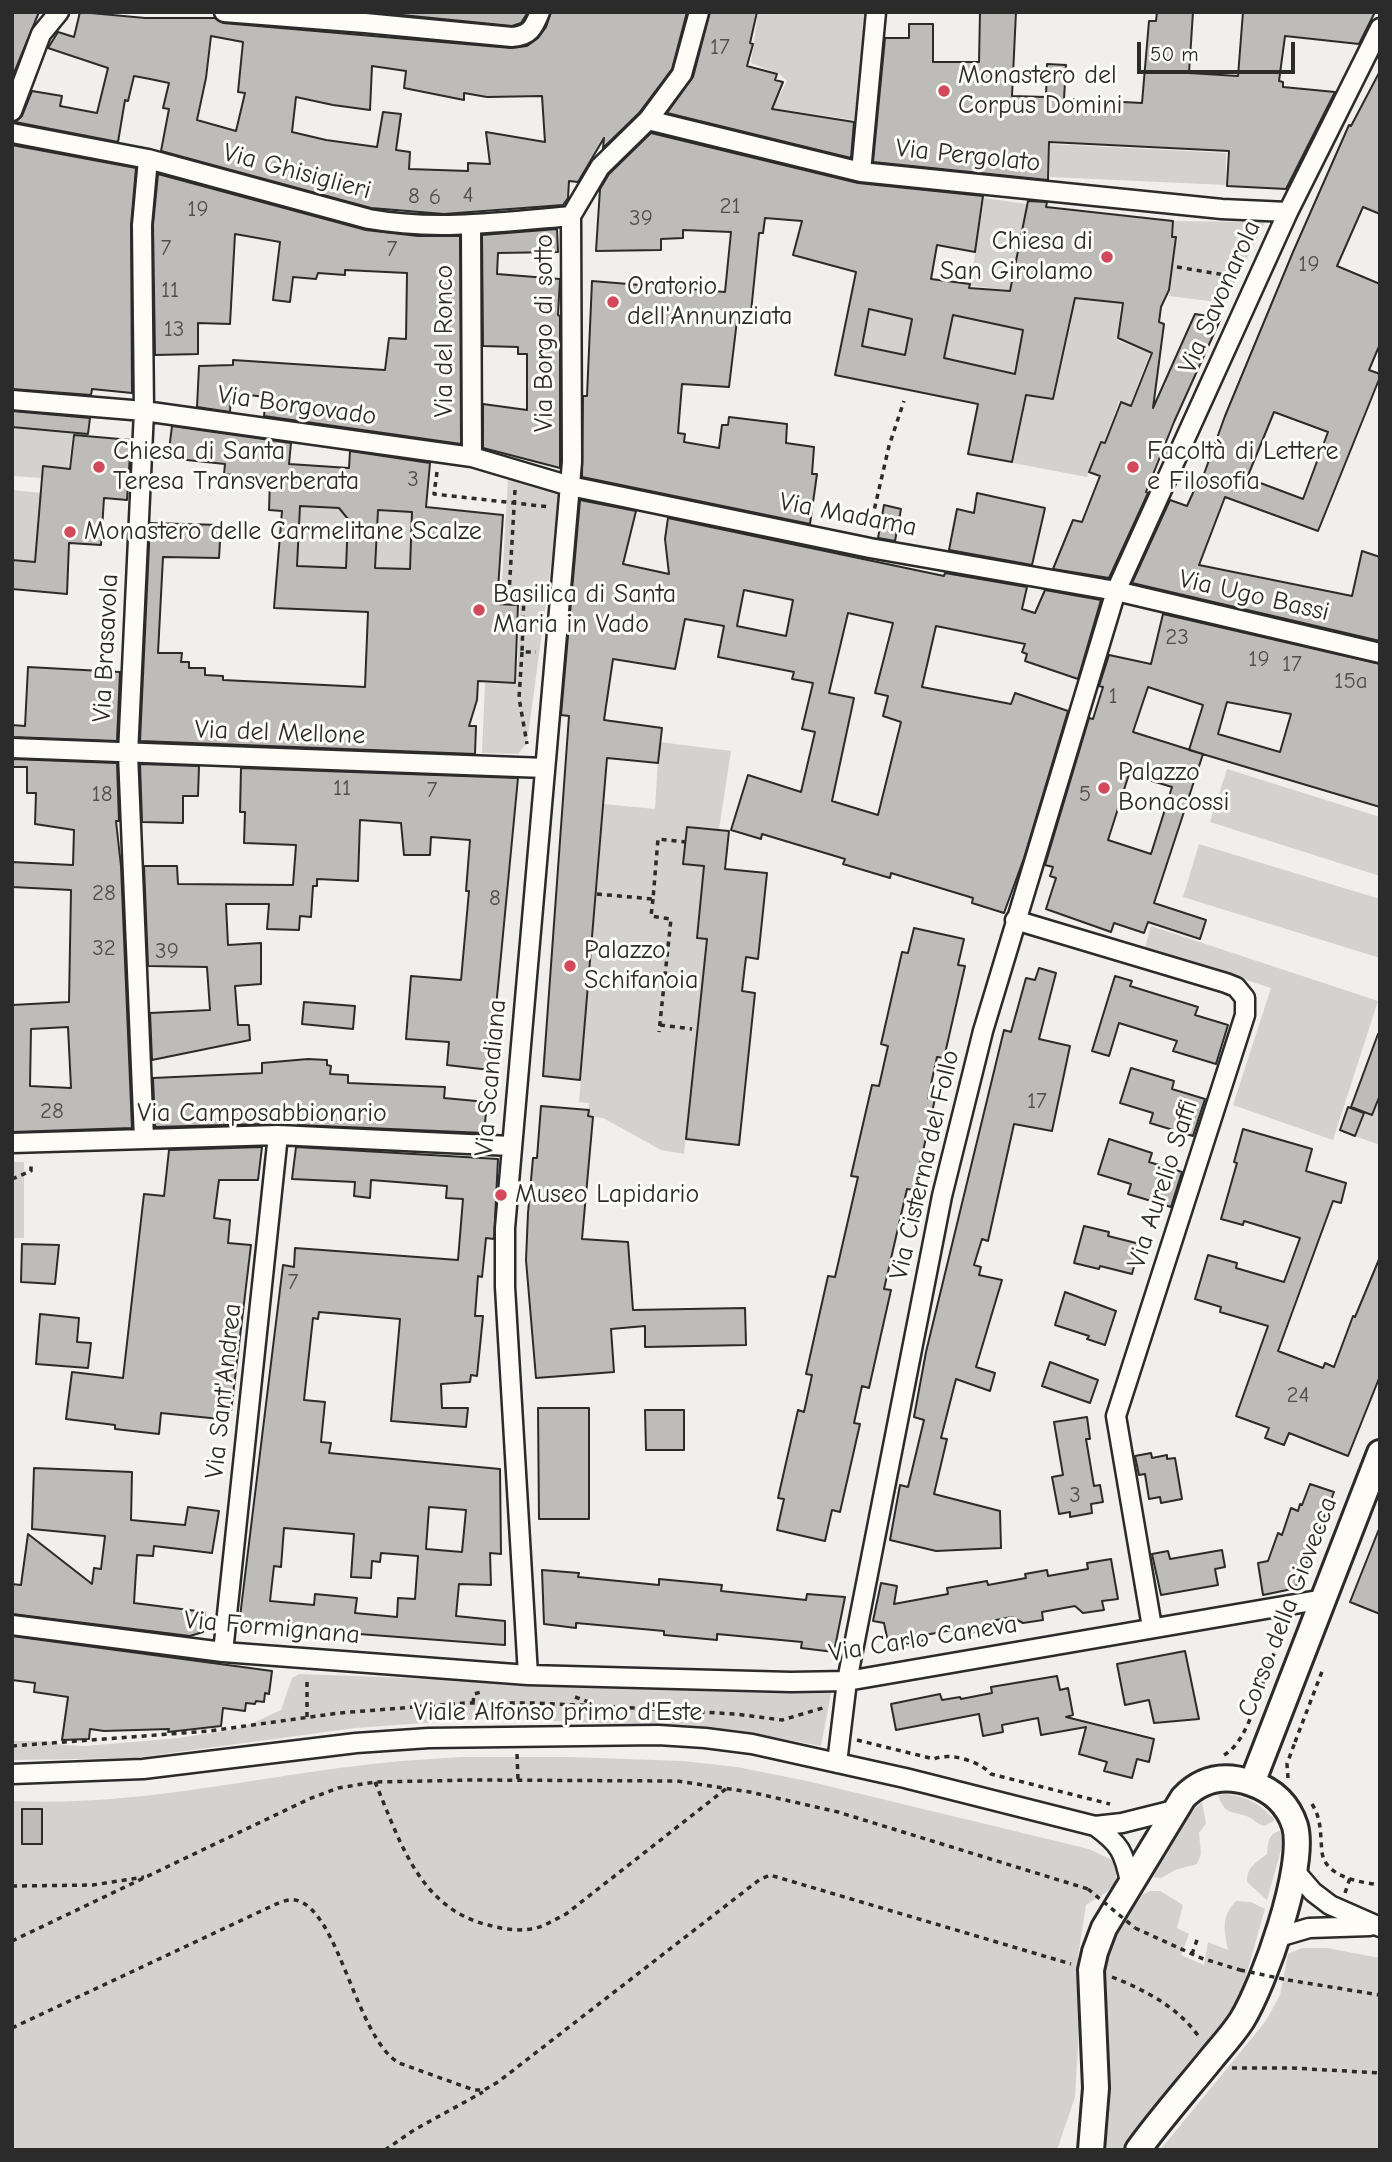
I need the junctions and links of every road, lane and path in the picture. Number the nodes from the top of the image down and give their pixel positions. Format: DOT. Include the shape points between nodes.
graph roads {
  1 [pos="59,12"];
  2 [pos="224,12"];
  3 [pos="540,12"];
  4 [pos="699,12"];
  5 [pos="876,12"];
  6 [pos="1380,28"];
  7 [pos="12,111"];
  8 [pos="648,120"];
  9 [pos="12,133"];
  10 [pos="148,159"];
  11 [pos="861,172"];
  12 [pos="1287,212"];
  13 [pos="571,216"];
  14 [pos="471,225"];
  15 [pos="1177,267"];
  16 [pos="1256,281"];
  17 [pos="12,400"];
  18 [pos="904,401"];
  19 [pos="144,411"];
  20 [pos="439,452"];
  21 [pos="472,457"];
  22 [pos="516,470"];
  23 [pos="570,486"];
  24 [pos="514,503"];
  25 [pos="568,509"];
  26 [pos="870,548"];
  27 [pos="1116,591"];
  28 [pos="522,652"];
  29 [pos="555,652"];
  30 [pos="1380,653"];
  31 [pos="12,748"];
  32 [pos="128,754"];
  33 [pos="545,768"];
  34 [pos="686,842"];
  35 [pos="597,894"];
  36 [pos="653,899"];
  37 [pos="1015,920"];
  38 [pos="660,1025"];
  39 [pos="692,1029"];
  40 [pos="659,1032"];
  41 [pos="278,1135"];
  42 [pos="144,1139"];
  43 [pos="21,1142"];
  44 [pos="511,1146"];
  45 [pos="12,1179"];
  46 [pos="1380,1453"];
  47 [pos="1324,1599"];
  48 [pos="12,1625"];
  49 [pos="1152,1627"];
  50 [pos="223,1653"];
  51 [pos="307,1659"];
  52 [pos="528,1675"];
  53 [pos="847,1681"];
  54 [pos="307,1717"];
  55 [pos="841,1735"];
  56 [pos="517,1737"];
  57 [pos="837,1763"];
  58 [pos="12,1774"];
  59 [pos="518,1780"];
  60 [pos="375,1783"];
  61 [pos="1252,1783"];
  62 [pos="727,1788"];
  63 [pos="1104,1802"];
  64 [pos="1174,1810"];
  65 [pos="1095,1826"];
  66 [pos="1294,1870"];
  67 [pos="150,1876"];
  68 [pos="1130,1881"];
  69 [pos="14,1885"];
  70 [pos="1378,1927"];
  71 [pos="1198,1937"];
  72 [pos="1275,1938"];
  73 [pos="12,1941"];
  74 [pos="1192,1954"];
  75 [pos="1091,1970"];
  76 [pos="1251,1972"];
  77 [pos="1380,1995"];
  78 [pos="12,2028"];
  79 [pos="1210,2060"];
  80 [pos="1380,2073"];
  81 [pos="491,2087"];
  82 [pos="385,2150"];
  83 [pos="1091,2150"];
  84 [pos="1138,2150"];
  1 -- 7 [label="street" via="41,34"];
  2 -- 3 [label="street" via="512,37 527,35"];
  4 -- 8 [label="street, Via Borgo di sotto" via="682,74"];
  5 -- 11 [label="street"];
  6 -- 12 [label="street, Via Savonarola"];
  8 -- 11 [label="street, Via Pergolato"];
  8 -- 13 [label="street, Via Borgo di sotto" via="600,167"];
  9 -- 10 [label="street, Via Ghisiglieri"];
  10 -- 14 [label="street, Via Ghisiglieri" via="369,219 405,226"];
  10 -- 19 [label="street, Via Brasavola" via="142,225"];
  11 -- 12 [label="street, Via Pergolato"];
  12 -- 16 [label="street, Via Savonarola"];
  13 -- 14 [label="street, Via Ghisiglieri"];
  13 -- 23 [label="street, Via Borgo di sotto"];
  14 -- 21 [label="street, Via del Ronco"];
  15 -- 16 [label="path"];
  16 -- 27 [label="street, Via Savonarola"];
  17 -- 19 [label="street, Via Borgovado"];
  18 -- 26 [label="path" via="889,446 869,533"];
  19 -- 20 [label="street, Via Borgovado"];
  19 -- 32 [label="street, Via Brasavola"];
  20 -- 21 [label="street, Via Borgovado"];
  20 -- 24 [label="path" via="434,494"];
  21 -- 22 [label="street, Via Borgovado"];
  22 -- 23 [label="street, Via Borgovado"];
  22 -- 24 [label="path"];
  23 -- 25 [label="street, Via Scandiana"];
  23 -- 26 [label="street, Via Madama"];
  24 -- 25 [label="path"];
  24 -- 28 [label="path" via="509,594 524,595"];
  25 -- 29 [label="street, Via Scandiana"];
  26 -- 27 [label="street, Via Madama"];
  27 -- 30 [label="street, Via Ugo Bassi"];
  27 -- 37 [label="street, Via Cisterna del Follo"];
  28 -- 29 [label="path"];
  28 -- 33 [label="path" via="519,698 527,743"];
  29 -- 33 [label="street, Via Scandiana"];
  31 -- 32 [label="street, Via del Mellone"];
  32 -- 33 [label="street, Via del Mellone"];
  32 -- 42 [label="street, Via Brasavola"];
  33 -- 44 [label="street, Via Scandiana"];
  34 -- 36 [label="path" via="658,839"];
  35 -- 36 [label="path"];
  36 -- 38 [label="path" via="651,916 671,919"];
  37 -- 49 [label="street, Via Aurelio Saffi" via="1226,983 1245,998 1245,1015 1116,1416"];
  37 -- 53 [label="street, Via Cisterna del Follo" via="942,1196"];
  38 -- 39 [label="path"];
  38 -- 40 [label="path"];
  41 -- 42 [label="street, Via Camposabbionario"];
  41 -- 44 [label="street, Via Camposabbionario"];
  41 -- 50 [label="street, Via Sant'Andrea"];
  42 -- 43 [label="street, Via Camposabbionario"];
  43 -- 45 [label="path" via="31,1171"];
  44 -- 52 [label="street, Via Scandiana" via="505,1287"];
  46 -- 47 [label="street, Corso della Giovecca"];
  47 -- 49 [label="street, Via Carlo Caneva"];
  47 -- 61 [label="street, Corso della Giovecca"];
  48 -- 50 [label="street, Via Formignana"];
  49 -- 53 [label="street, Via Carlo Caneva"];
  50 -- 51 [label="street, Via Formignana"];
  51 -- 52 [label="street, Via Formignana"];
  51 -- 54 [label="path"];
  52 -- 53 [label="street, Via Carlo Caneva"];
  53 -- 55 [label="street, Via Cisterna del Follo"];
  55 -- 57 [label="street, Via Cisterna del Follo"];
  55 -- 63 [label="path" via="934,1759 943,1755 984,1766 991,1774"];
  56 -- 57 [label="street, Viale Alfonso primo d'Este" via="705,1738"];
  56 -- 58 [label="street, Viale Alfonso primo d'Este" via="380,1741 154,1768"];
  56 -- 59 [label="path"];
  57 -- 65 [label="street, Viale Alfonso primo d'Este"];
  59 -- 60 [label="path"];
  59 -- 62 [label="path" via="677,1781"];
  60 -- 62 [label="path" via="408,1859 434,1897 469,1921 508,1930 536,1928 566,1914"];
  60 -- 67 [label="path" via="338,1788 309,1799"];
  61 -- 64 [label="street" via="1229,1778 1202,1783"];
  61 -- 66 [label="street" via="1283,1803 1293,1821"];
  62 -- 74 [label="path, bridge" via="838,1812 1088,1889 1135,1928"];
  64 -- 65 [label="street"];
  64 -- 68 [label="street"];
  65 -- 68 [label="street" via="1120,1848"];
  66 -- 70 [label="street" via="1321,1899"];
  66 -- 72 [label="street"];
  67 -- 69 [label="path" via="93,1885"];
  67 -- 73 [label="path"];
  68 -- 75 [label="street" via="1104,1928"];
  70 -- 72 [label="street" via="1309,1928"];
  71 -- 74 [label="path"];
  72 -- 76 [label="street"];
  74 -- 76 [label="path"];
  75 -- 79 [label="path" via="1132,1985 1182,2016"];
  75 -- 81 [label="path" via="770,1875"];
  75 -- 83 [label="street" via="1096,2088"];
  76 -- 77 [label="path, bridge"];
  76 -- 79 [label="street" via="1255,1994 1241,2022"];
  78 -- 81 [label="path" via="274,1905 294,1900 316,1914 327,1932 376,2041 389,2058 474,2090"];
  79 -- 80 [label="path" via="1220,2068"];
  79 -- 84 [label="street"];
  81 -- 82 [label="path"];
}
